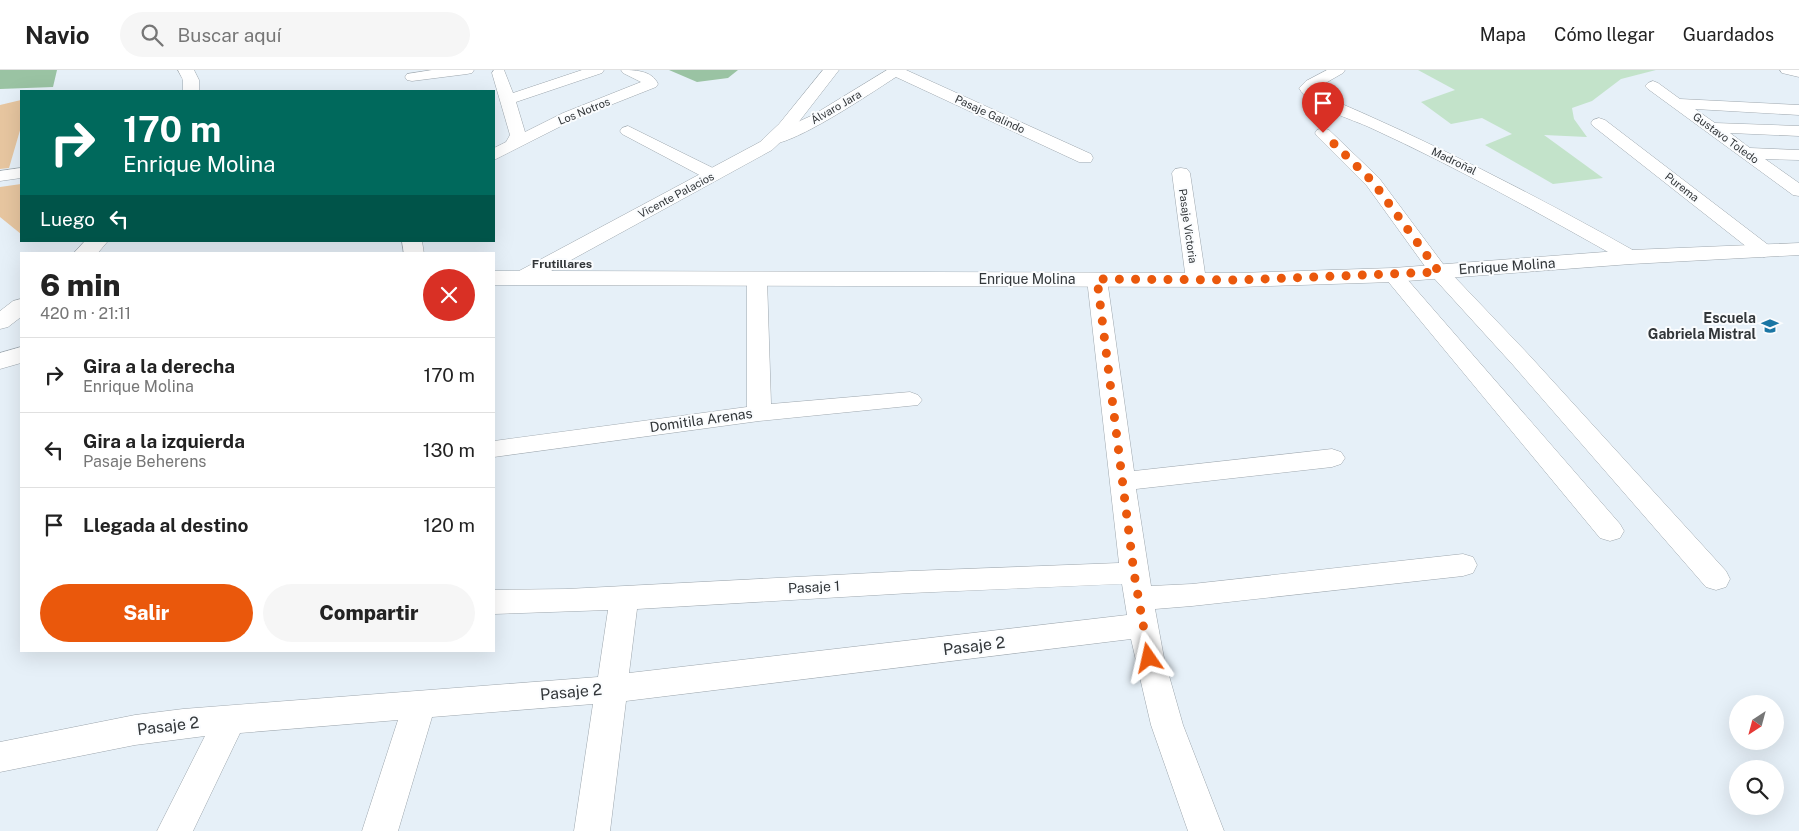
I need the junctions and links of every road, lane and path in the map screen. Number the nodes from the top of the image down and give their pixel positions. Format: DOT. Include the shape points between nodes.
graph roads {
  1 [pos="186,70"];
  2 [pos="467,70"];
  3 [pos="597,70"];
  4 [pos="628,70"];
  5 [pos="831,70"];
  6 [pos="896,70"];
  7 [pos="1338,70"];
  8 [pos="1786,70"];
  9 [pos="501,71"];
  10 [pos="1799,73"];
  11 [pos="412,80"];
  12 [pos="1653,86"];
  13 [pos="191,90"];
  14 [pos="509,100"];
  15 [pos="1676,103"];
  16 [pos="1799,110"];
  17 [pos="1599,123"];
  18 [pos="1711,128"];
  19 [pos="628,131"];
  20 [pos="1799,131"];
  21 [pos="1323,133"];
  22 [pos="773,140"];
  23 [pos="513,145"];
  24 [pos="1746,152"];
  25 [pos="495,154"];
  26 [pos="1799,155"];
  27 [pos="1085,158"];
  28 [pos="20,173"];
  29 [pos="1181,173"];
  30 [pos="713,175"];
  31 [pos="0,176"];
  32 [pos="1791,179"];
  33 [pos="1799,191"];
  34 [pos="97,242"];
  35 [pos="1799,249"];
  36 [pos="1764,251"];
  37 [pos="86,252"];
  38 [pos="1631,256"];
  39 [pos="1439,272"];
  40 [pos="1393,275"];
  41 [pos="524,277"];
  42 [pos="495,278"];
  43 [pos="757,279"];
  44 [pos="1097,279"];
  45 [pos="1196,280"];
  46 [pos="20,307"];
  47 [pos="0,322"];
  48 [pos="20,355"];
  49 [pos="0,361"];
  50 [pos="910,400"];
  51 [pos="759,413"];
  52 [pos="495,449"];
  53 [pos="1332,458"];
  54 [pos="1124,481"];
  55 [pos="1610,531"];
  56 [pos="1463,565"];
  57 [pos="1716,579"];
  58 [pos="624,598"];
  59 [pos="1139,598"];
  60 [pos="495,602"];
  61 [pos="612,689"];
  62 [pos="419,706"];
  63 [pos="230,720"];
  64 [pos="0,757"];
  65 [pos="176,831"];
  66 [pos="380,831"];
  67 [pos="592,831"];
  68 [pos="1206,831"];
  1 -- 13 [label="main road"];
  2 -- 11 [label="street"];
  3 -- 14 [label="street"];
  4 -- 23 [label="street, Los Notros" via="651,84 569,116"];
  5 -- 22 [label="main road, Vicente Palacios"];
  6 -- 22 [label="street, Álvaro Jara" via="819,118"];
  6 -- 27 [label="street, Pasaje Galindo"];
  7 -- 38 [label="street, Madroñal" via="1311,84 1309,92 1478,172"];
  8 -- 10 [label="street"];
  9 -- 14 [label="street"];
  12 -- 15 [label="street, Gustavo Toledo"];
  14 -- 23 [label="street" via="518,135"];
  15 -- 16 [label="street"];
  15 -- 18 [label="street, Gustavo Toledo"];
  17 -- 36 [label="street, Purema"];
  18 -- 20 [label="street"];
  18 -- 24 [label="street, Gustavo Toledo"];
  19 -- 30 [label="street"];
  21 -- 39 [label="street" via="1373,182"];
  22 -- 30 [label="main road, Vicente Palacios"];
  23 -- 25 [label="street, Los Notros"];
  24 -- 26 [label="street"];
  24 -- 32 [label="street, Gustavo Toledo"];
  28 -- 31 [label="street"];
  29 -- 45 [label="street, Pasaje Victoria"];
  30 -- 41 [label="main road, Vicente Palacios"];
  32 -- 33 [label="street, Gustavo Toledo"];
  34 -- 37 [label="main road"];
  35 -- 36 [label="main road, Enrique Molina"];
  36 -- 38 [label="main road, Enrique Molina"];
  38 -- 39 [label="main road, Enrique Molina"];
  39 -- 40 [label="main road, Enrique Molina"];
  39 -- 57 [label="street"];
  40 -- 45 [label="main road, Enrique Molina"];
  40 -- 55 [label="street"];
  41 -- 42 [label="main road, Vicente Palacios"];
  41 -- 43 [label="main road, Enrique Molina"];
  43 -- 44 [label="main road, Enrique Molina"];
  43 -- 51 [label="street"];
  44 -- 45 [label="main road, Enrique Molina"];
  44 -- 54 [label="street"];
  46 -- 47 [label="main road"];
  48 -- 49 [label="main road"];
  50 -- 51 [label="street, Domitila Arenas"];
  51 -- 52 [label="street, Domitila Arenas"];
  53 -- 54 [label="street"];
  54 -- 59 [label="street"];
  56 -- 59 [label="street"];
  58 -- 59 [label="street, Pasaje 1" via="911,582"];
  58 -- 60 [label="street, Pasaje 1"];
  58 -- 61 [label="street"];
  59 -- 61 [label="street, Pasaje 2"];
  59 -- 68 [label="street" via="1149,658 1167,725"];
  61 -- 62 [label="street, Pasaje 2"];
  61 -- 67 [label="street"];
  62 -- 63 [label="street, Pasaje 2"];
  62 -- 66 [label="street"];
  63 -- 64 [label="street, Pasaje 2" via="134,730"];
  63 -- 65 [label="street"];
}
